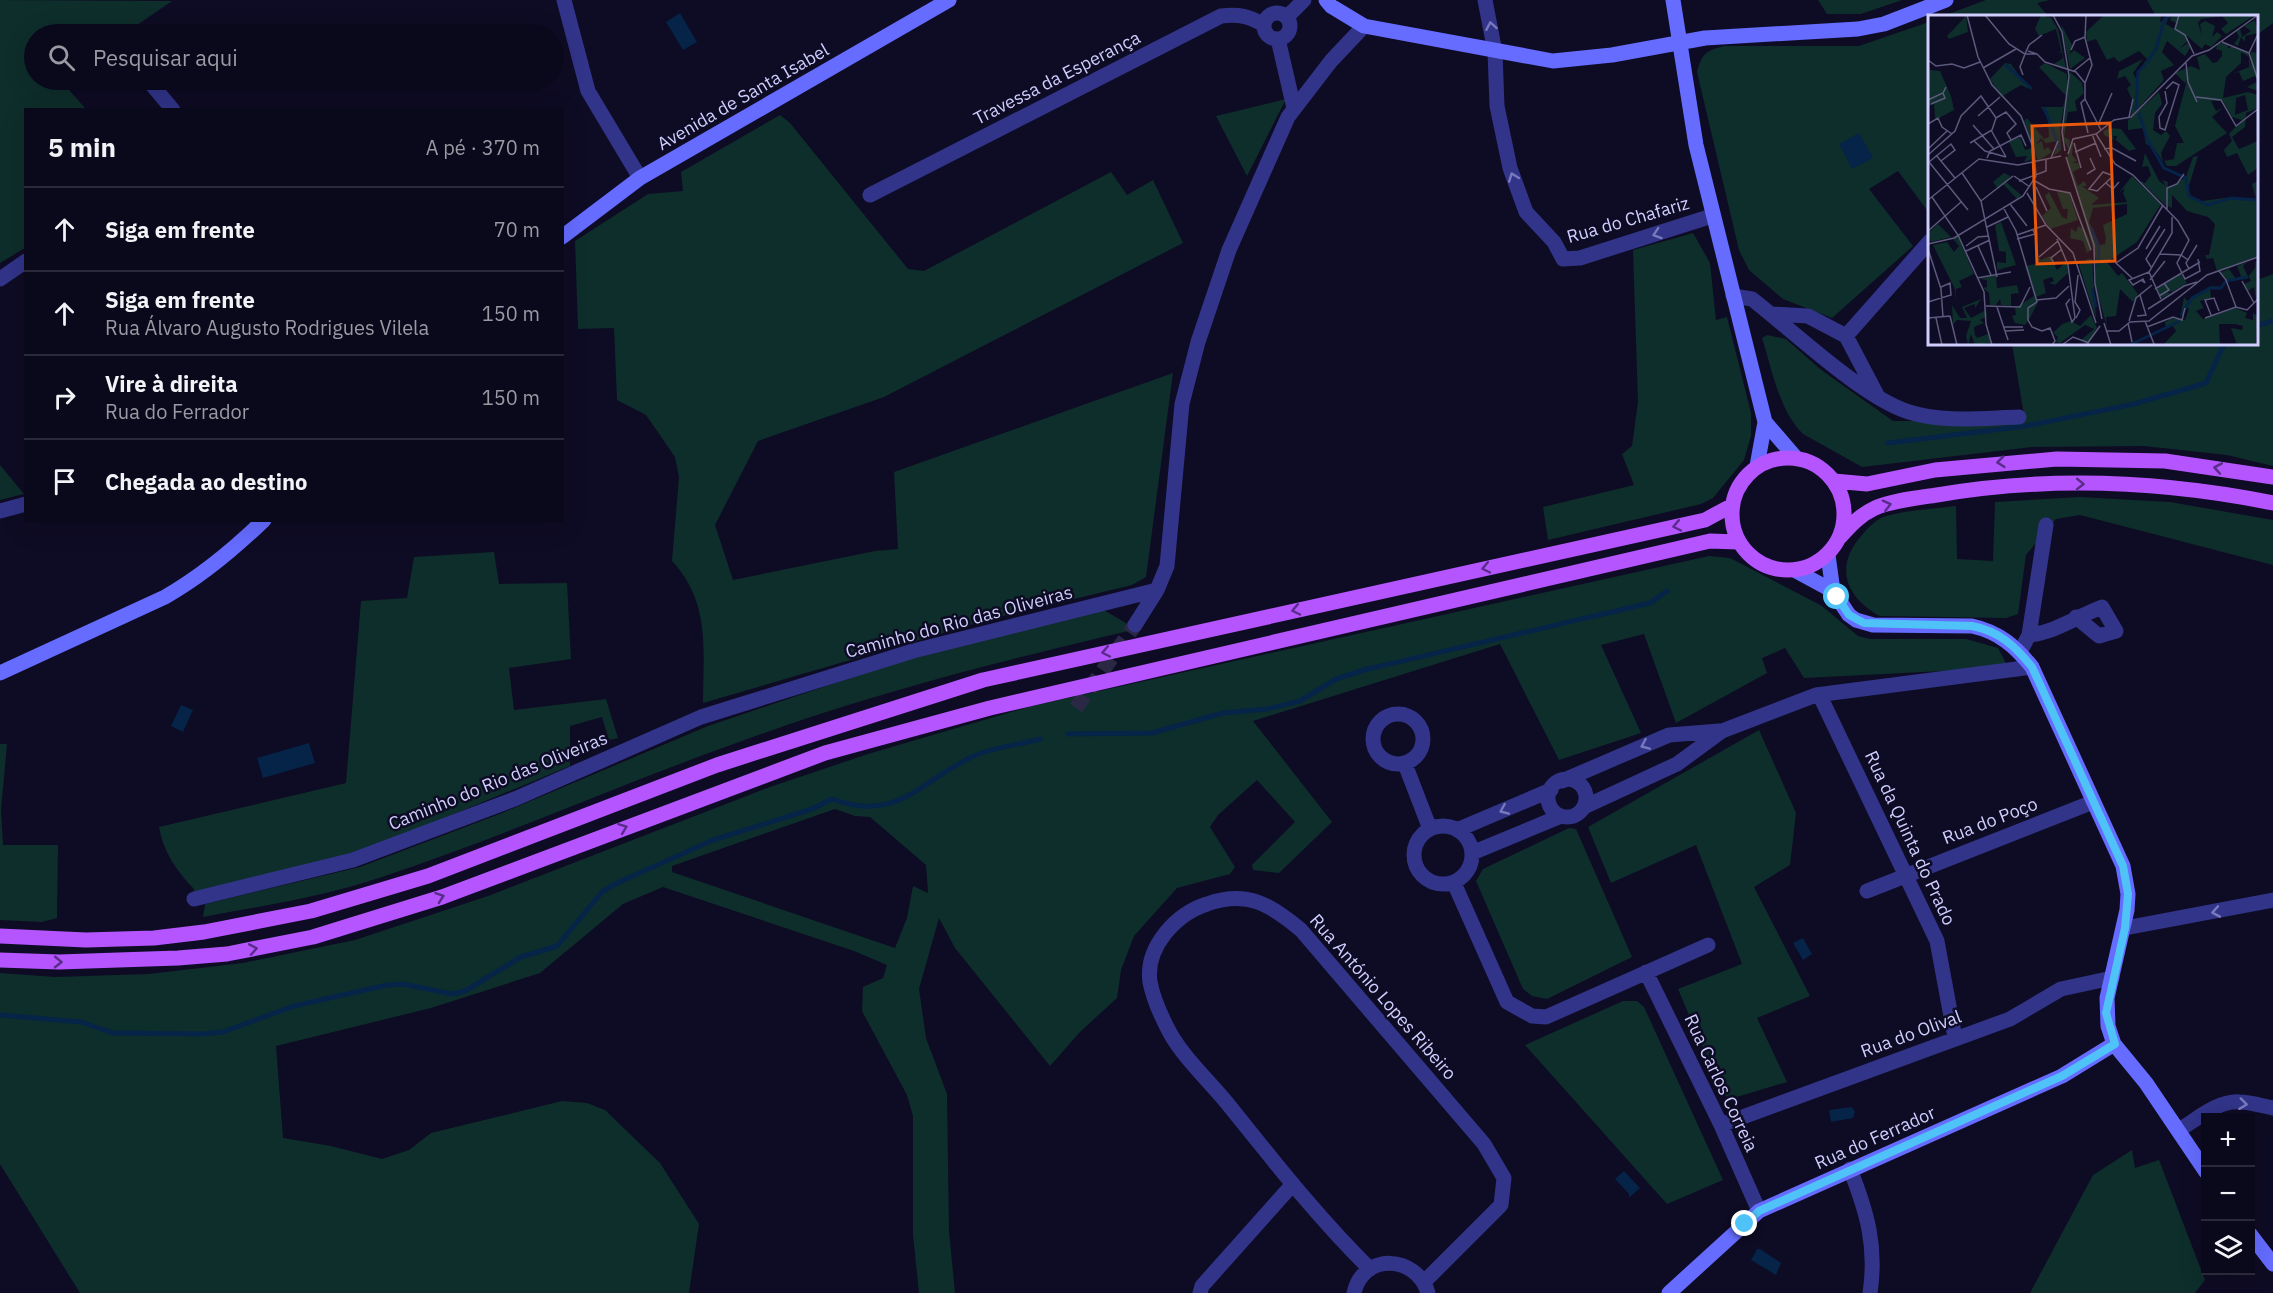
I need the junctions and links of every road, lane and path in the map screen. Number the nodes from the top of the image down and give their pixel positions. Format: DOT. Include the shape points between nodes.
graph roads {
  1 [pos="564,0"];
  2 [pos="949,0"];
  3 [pos="1304,0"];
  4 [pos="1326,0"];
  5 [pos="1485,0"];
  6 [pos="1673,0"];
  7 [pos="1946,0"];
  8 [pos="1287,17"];
  9 [pos="1264,25"];
  10 [pos="1364,26"];
  11 [pos="1278,39"];
  12 [pos="1680,41"];
  13 [pos="1495,52"];
  14 [pos="156,90"];
  15 [pos="171,108"];
  16 [pos="1294,108"];
  17 [pos="640,178"];
  18 [pos="870,195"];
  19 [pos="1712,216"];
  20 [pos="564,235"];
  21 [pos="1928,242"];
  22 [pos="24,262"];
  23 [pos="0,279"];
  24 [pos="1733,296"];
  25 [pos="1772,314"];
  26 [pos="1846,336"];
  27 [pos="1878,397"];
  28 [pos="2019,417"];
  29 [pos="1765,422"];
  30 [pos="1796,458"];
  31 [pos="1757,466"];
  32 [pos="2273,477"];
  33 [pos="1834,481"];
  34 [pos="2273,503"];
  35 [pos="24,505"];
  36 [pos="1731,506"];
  37 [pos="0,511"];
  38 [pos="262,522"];
  39 [pos="2046,525"];
  40 [pos="1840,537"];
  41 [pos="1738,542"];
  42 [pos="1828,555"];
  43 [pos="1796,571"];
  44 [pos="1156,590"];
  45 [pos="1833,591"];
  46 [pos="2076,617"];
  47 [pos="1135,625"];
  48 [pos="2029,635"];
  49 [pos="2020,652"];
  50 [pos="2032,667"];
  51 [pos="0,673"];
  52 [pos="1820,696"];
  53 [pos="1722,731"];
  54 [pos="1676,733"];
  55 [pos="1682,759"];
  56 [pos="1405,764"];
  57 [pos="1556,786"];
  58 [pos="2093,802"];
  59 [pos="1584,807"];
  60 [pos="1561,816"];
  61 [pos="1430,829"];
  62 [pos="1457,830"];
  63 [pos="1472,853"];
  64 [pos="1906,875"];
  65 [pos="1454,883"];
  66 [pos="1867,891"];
  67 [pos="194,898"];
  68 [pos="2273,900"];
  69 [pos="2125,928"];
  70 [pos="0,936"];
  71 [pos="1708,945"];
  72 [pos="0,960"];
  73 [pos="1646,972"];
  74 [pos="2112,978"];
  75 [pos="1954,1038"];
  76 [pos="2115,1044"];
  77 [pos="2273,1108"];
  78 [pos="1721,1125"];
  79 [pos="2179,1130"];
  80 [pos="2202,1167"];
  81 [pos="1850,1169"];
  82 [pos="1293,1184"];
  83 [pos="1759,1211"];
  84 [pos="2255,1241"];
  85 [pos="2273,1264"];
  86 [pos="1370,1269"];
  87 [pos="1426,1287"];
  88 [pos="1200,1293"];
  89 [pos="1354,1293"];
  90 [pos="1669,1293"];
  91 [pos="1870,1293"];
  1 -- 17 [label="street" via="588,91"];
  2 -- 17 [label="street, Avenida de Santa Isabel"];
  3 -- 8 [label="street"];
  4 -- 10 [label="street"];
  13 -- 5 [label="street, one-way"];
  6 -- 12 [label="street"];
  7 -- 12 [label="street" via="1884,24 1858,29"];
  8 -- 9 [label="street" via="1271,14"];
  8 -- 11 [label="street" via="1291,29"];
  9 -- 11 [label="street, Travessa da Esperança" via="1267,34"];
  9 -- 18 [label="street, Travessa da Esperança" via="1238,14 1221,16"];
  10 -- 13 [label="street"];
  10 -- 16 [label="street"];
  11 -- 16 [label="street"];
  12 -- 13 [label="street" via="1572,61"];
  12 -- 19 [label="street"];
  19 -- 13 [label="street, Rua do Chafariz, one-way" via="1580,258 1563,259 1554,242 1526,212 1510,168 1497,106"];
  14 -- 15 [label="street"];
  16 -- 44 [label="street" via="1229,250 1198,342 1182,404 1167,566"];
  17 -- 20 [label="street, Avenida de Santa Isabel"];
  19 -- 24 [label="street"];
  21 -- 26 [label="street"];
  22 -- 23 [label="street"];
  24 -- 25 [label="street" via="1752,299"];
  24 -- 29 [label="street"];
  25 -- 26 [label="street" via="1808,316"];
  25 -- 27 [label="street"];
  26 -- 27 [label="street"];
  27 -- 28 [label="street" via="1907,412 1932,417"];
  29 -- 30 [label="street"];
  29 -- 31 [label="street"];
  30 -- 31 [label="main road" via="1769,460"];
  30 -- 33 [label="main road" via="1811,462"];
  31 -- 36 [label="main road" via="1736,490"];
  32 -- 33 [label="main road, one-way" via="2165,461 2057,459 1944,469 1867,484"];
  33 -- 40 [label="main road" via="1844,519"];
  40 -- 34 [label="main road, one-way" via="1858,517 1875,508 1994,487 2152,486"];
  35 -- 37 [label="street"];
  36 -- 41 [label="main road"];
  36 -- 70 [label="main road, one-way" via="1705,520 983,680 717,765 428,876 311,911 154,938"];
  38 -- 51 [label="street" via="182,588"];
  39 -- 48 [label="street"];
  40 -- 42 [label="main road"];
  41 -- 43 [label="main road" via="1748,556 1763,566"];
  72 -- 41 [label="main road, one-way" via="178,958 226,954 313,936 442,897 825,753 990,708 1710,541"];
  42 -- 43 [label="main road"];
  42 -- 45 [label="street"];
  43 -- 45 [label="street"];
  44 -- 47 [label="street"];
  44 -- 67 [label="street, Caminho do Rio das Oliveiras" via="913,651 701,717 517,798 353,860"];
  45 -- 49 [label="street" via="1849,615 1864,623 1972,626 1996,633"];
  46 -- 48 [label="street" via="2043,634"];
  48 -- 49 [label="street"];
  49 -- 50 [label="street"];
  50 -- 52 [label="street"];
  50 -- 58 [label="street"];
  52 -- 53 [label="street"];
  52 -- 64 [label="street, Rua da Quinta do Prado"];
  53 -- 54 [label="street"];
  53 -- 55 [label="street"];
  54 -- 55 [label="street" via="1686,746"];
  54 -- 57 [label="street, one-way"];
  55 -- 59 [label="street"];
  56 -- 61 [label="street"];
  57 -- 59 [label="street" via="1568,780 1579,784 1586,795"];
  57 -- 60 [label="street" via="1550,806"];
  57 -- 62 [label="street, one-way"];
  58 -- 64 [label="street, Rua do Poço"];
  58 -- 69 [label="street" via="2125,873"];
  59 -- 60 [label="street" via="1576,815"];
  60 -- 63 [label="street"];
  61 -- 62 [label="street"];
  61 -- 65 [label="street" via="1416,843 1414,863 1418,872 1434,883"];
  62 -- 63 [label="street"];
  63 -- 65 [label="street" via="1468,871"];
  64 -- 66 [label="street, Rua do Poço"];
  64 -- 75 [label="street, Rua da Quinta do Prado" via="1937,941"];
  65 -- 73 [label="street" via="1507,1002 1520,1012 1546,1017"];
  68 -- 69 [label="street, one-way"];
  69 -- 74 [label="street"];
  71 -- 73 [label="street"];
  73 -- 78 [label="street, Rua Carlos Correia"];
  74 -- 75 [label="street, Rua do Olival" via="2061,989 2010,1019"];
  74 -- 76 [label="street" via="2106,1013"];
  75 -- 78 [label="street, Rua do Olival"];
  76 -- 79 [label="street"];
  76 -- 81 [label="street, Rua do Ferrador" via="2062,1076"];
  79 -- 77 [label="street, one-way" via="2219,1106 2238,1101"];
  78 -- 83 [label="street, Rua Carlos Correia"];
  79 -- 80 [label="street"];
  81 -- 83 [label="street, Rua do Ferrador"];
  81 -- 91 [label="street" via="1868,1214 1874,1271"];
  82 -- 86 [label="street, Rua António Lopes Ribeiro"];
  82 -- 87 [label="street, Rua António Lopes Ribeiro" via="1170,1034 1150,981 1153,951 1173,923 1226,897 1254,900 1301,930 1484,1144 1504,1178 1501,1205"];
  82 -- 88 [label="street" via="1202,1286"];
  83 -- 90 [label="street, Rua do Ferrador"];
  84 -- 85 [label="street"];
  86 -- 87 [label="street, Rua António Lopes Ribeiro" via="1394,1262 1406,1265"];
  86 -- 89 [label="street" via="1361,1277"];
}
